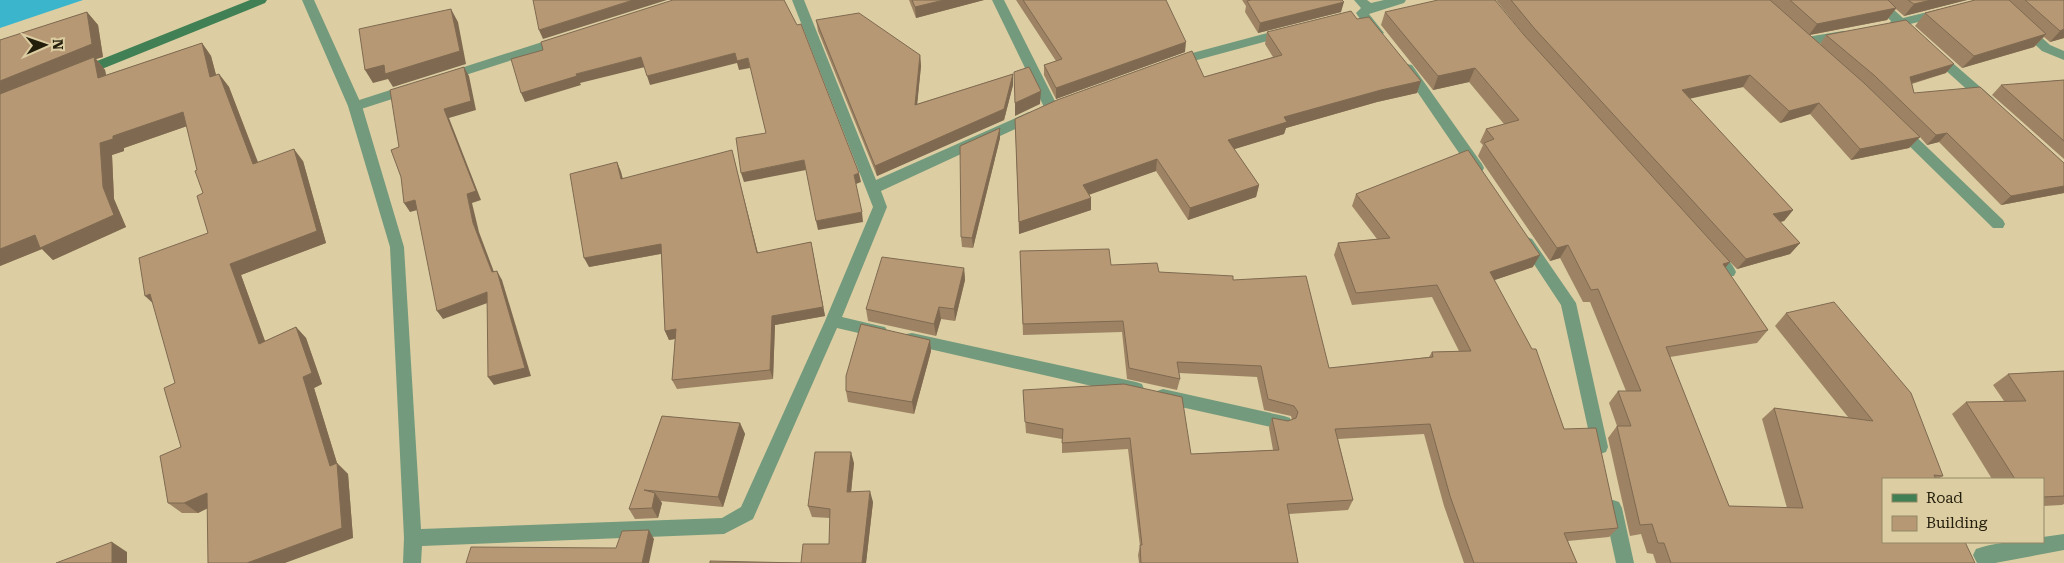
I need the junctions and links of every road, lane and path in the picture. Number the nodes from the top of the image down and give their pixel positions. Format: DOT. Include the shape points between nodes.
graph roads {
  1 [pos="261,0"];
  2 [pos="308,0"];
  3 [pos="798,0"];
  4 [pos="998,0"];
  5 [pos="1400,0"];
  6 [pos="1876,0"];
  7 [pos="1988,1"];
  8 [pos="1361,9"];
  9 [pos="1954,9"];
  10 [pos="1901,23"];
  11 [pos="1882,27"];
  12 [pos="1297,30"];
  13 [pos="1792,30"];
  14 [pos="1853,32"];
  15 [pos="573,36"];
  16 [pos="1805,42"];
  17 [pos="1386,43"];
  18 [pos="1819,54"];
  19 [pos="2064,56"];
  20 [pos="1398,58"];
  21 [pos="1167,65"];
  22 [pos="72,76"];
  23 [pos="355,106"];
  24 [pos="1997,110"];
  25 [pos="1888,117"];
  26 [pos="1487,183"];
  27 [pos="873,188"];
  28 [pos="1998,224"];
  29 [pos="1519,231"];
  30 [pos="1703,242"];
  31 [pos="1730,272"];
  32 [pos="833,321"];
  33 [pos="1284,423"];
  34 [pos="1602,457"];
  35 [pos="1610,496"];
  36 [pos="413,538"];
  37 [pos="2064,542"];
  38 [pos="412,563"];
  39 [pos="1625,563"];
  40 [pos="1986,563"];
  1 -- 22 [label="street"];
  2 -- 23 [label="street"];
  3 -- 27 [label="street"];
  4 -- 27 [label="street" via="1056,106"];
  5 -- 8 [label="street"];
  6 -- 10 [label="street"];
  7 -- 19 [label="street" via="2046,48"];
  8 -- 17 [label="street"];
  9 -- 10 [label="street"];
  10 -- 11 [label="street"];
  10 -- 24 [label="street"];
  12 -- 21 [label="street"];
  13 -- 16 [label="street"];
  14 -- 16 [label="street"];
  15 -- 23 [label="street"];
  16 -- 18 [label="street"];
  20 -- 26 [label="street" via="1427,94"];
  23 -- 36 [label="street" via="397,247"];
  25 -- 28 [label="street"];
  27 -- 32 [label="street" via="880,207"];
  29 -- 34 [label="street" via="1568,304"];
  30 -- 31 [label="street"];
  32 -- 33 [label="street"];
  32 -- 36 [label="street" via="747,513 724,526"];
  35 -- 39 [label="street"];
  36 -- 38 [label="street"];
  37 -- 40 [label="street" via="1982,556"];
}
